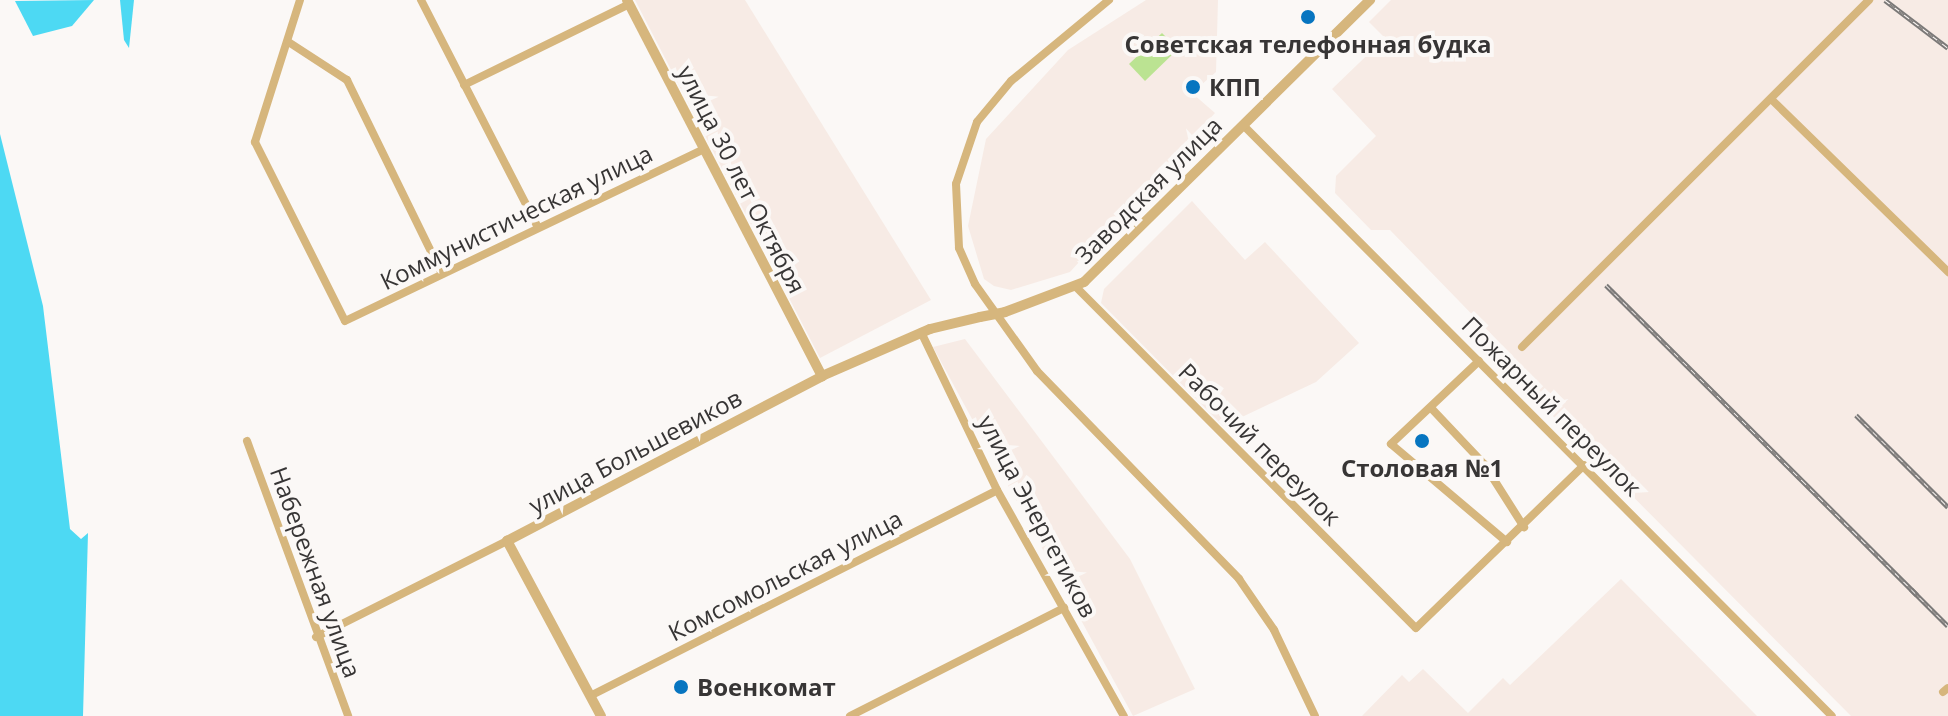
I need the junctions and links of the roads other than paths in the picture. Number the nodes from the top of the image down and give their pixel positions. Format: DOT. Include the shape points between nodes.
graph roads {
  1 [pos="300,0"];
  2 [pos="421,0"];
  3 [pos="1109,0"];
  4 [pos="1370,0"];
  5 [pos="1869,0"];
  6 [pos="628,2"];
  7 [pos="290,43"];
  8 [pos="464,85"];
  9 [pos="1771,99"];
  10 [pos="1243,125"];
  11 [pos="704,149"];
  12 [pos="538,228"];
  13 [pos="1948,272"];
  14 [pos="442,274"];
  15 [pos="1077,288"];
  16 [pos="980,317"];
  17 [pos="921,332"];
  18 [pos="1522,347"];
  19 [pos="1479,361"];
  20 [pos="822,376"];
  21 [pos="1432,409"];
  22 [pos="247,441"];
  23 [pos="1584,465"];
  24 [pos="997,490"];
  25 [pos="1524,527"];
  26 [pos="507,541"];
  27 [pos="1507,542"];
  28 [pos="1064,608"];
  29 [pos="316,637"];
  30 [pos="590,696"];
  31 [pos="348,716"];
  32 [pos="601,716"];
  33 [pos="850,716"];
  34 [pos="1124,716"];
  35 [pos="1315,716"];
  36 [pos="1832,716"];
  1 -- 7 [label="street"];
  2 -- 8 [label="street"];
  3 -- 35 [label="street" via="1011,81 977,122 956,184 959,248 975,284 1037,371 1239,579 1285,651"];
  4 -- 10 [label="street, Заводская улица"];
  5 -- 9 [label="street"];
  6 -- 8 [label="street"];
  6 -- 11 [label="street, улица 30 лет Октября"];
  7 -- 14 [label="street" via="347,80"];
  7 -- 14 [label="street, Коммунистическая улица" via="255,142 345,321"];
  8 -- 12 [label="street"];
  9 -- 13 [label="street"];
  9 -- 18 [label="street"];
  10 -- 15 [label="street, Заводская улица"];
  10 -- 19 [label="street, Пожарный переулок"];
  11 -- 12 [label="street, Коммунистическая улица"];
  11 -- 20 [label="street, улица 30 лет Октября"];
  12 -- 14 [label="street, Коммунистическая улица"];
  15 -- 16 [label="street, Заводская улица, bridge"];
  15 -- 27 [label="street, Рабочий переулок" via="1416,628"];
  16 -- 17 [label="street, улица Большевиков"];
  17 -- 20 [label="street, улица Большевиков"];
  17 -- 24 [label="street, улица Энергетиков"];
  19 -- 21 [label="street"];
  19 -- 23 [label="street, Пожарный переулок"];
  20 -- 26 [label="street, улица Большевиков"];
  21 -- 25 [label="street" via="1484,464"];
  21 -- 27 [label="street" via="1391,444"];
  22 -- 29 [label="street, Набережная улица"];
  23 -- 25 [label="street"];
  23 -- 36 [label="street, Пожарный переулок"];
  24 -- 28 [label="street, улица Энергетиков"];
  24 -- 30 [label="street, Комсомольская улица"];
  25 -- 27 [label="street"];
  26 -- 29 [label="street, улица Большевиков"];
  26 -- 30 [label="street"];
  28 -- 33 [label="street"];
  28 -- 34 [label="street, улица Энергетиков"];
  29 -- 31 [label="street, Набережная улица"];
  30 -- 32 [label="street"];
}
